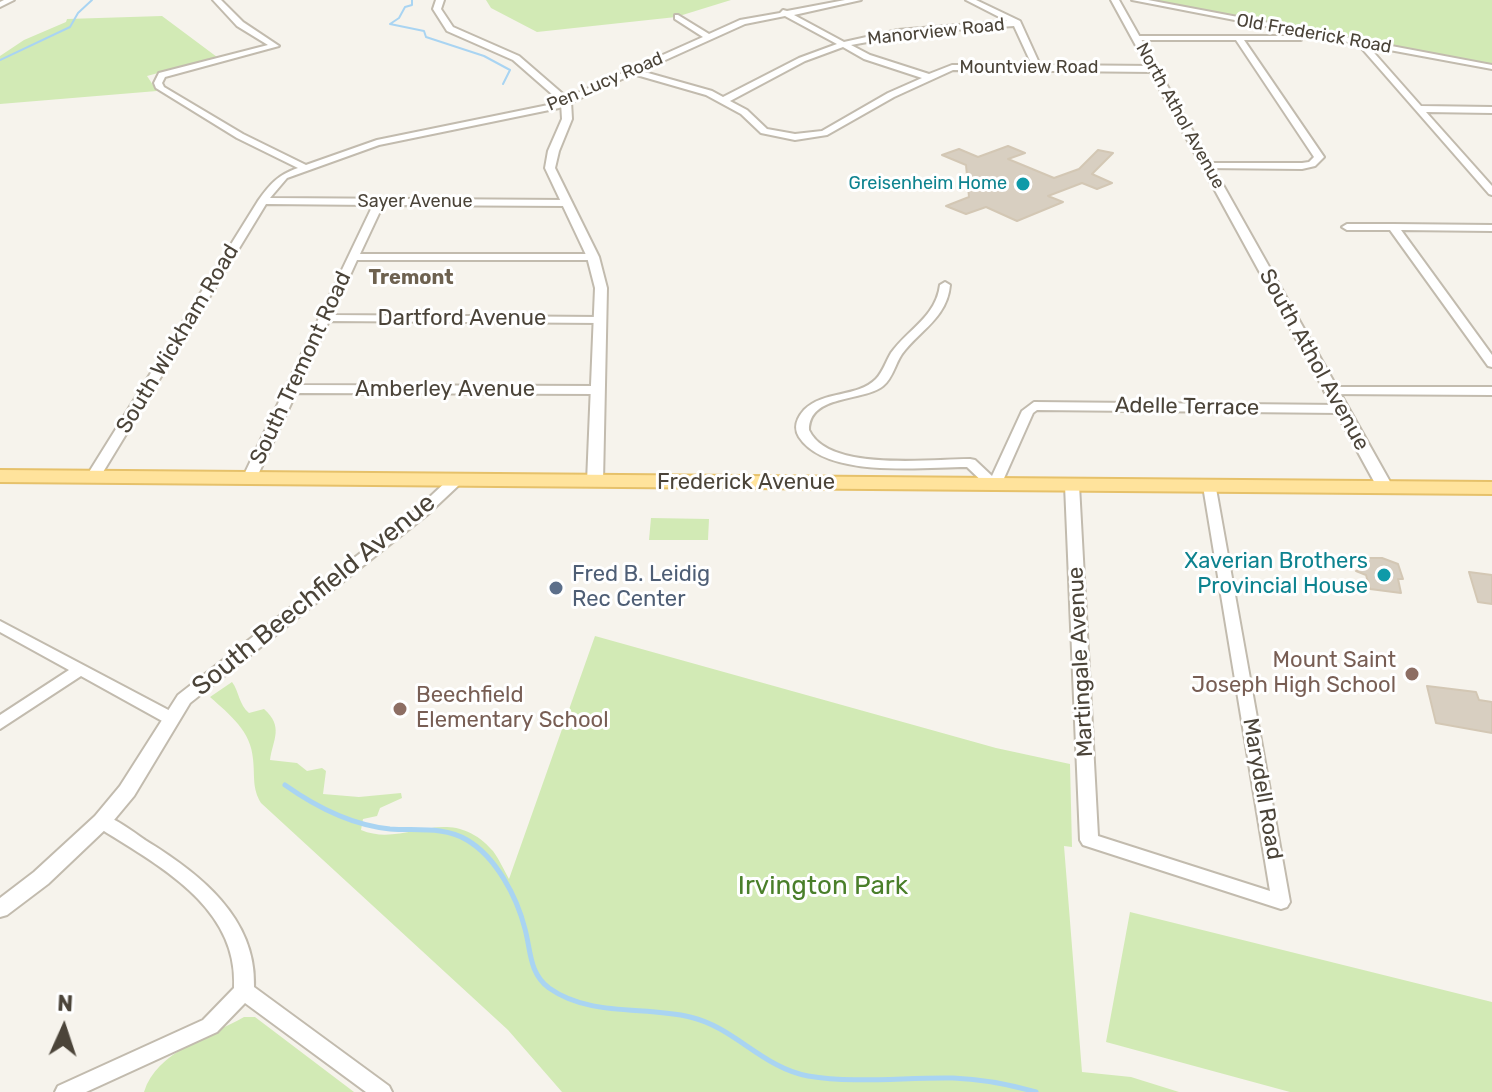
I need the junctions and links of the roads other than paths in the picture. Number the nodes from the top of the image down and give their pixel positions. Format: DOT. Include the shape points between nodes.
graph roads {
  1 [pos="10,0"];
  2 [pos="217,0"];
  3 [pos="440,0"];
  4 [pos="857,0"];
  5 [pos="970,0"];
  6 [pos="1115,0"];
  7 [pos="1136,0"];
  8 [pos="0,5"];
  9 [pos="783,12"];
  10 [pos="678,17"];
  11 [pos="1017,23"];
  12 [pos="707,36"];
  13 [pos="1137,38"];
  14 [pos="1238,38"];
  15 [pos="1342,39"];
  16 [pos="1360,42"];
  17 [pos="843,44"];
  18 [pos="1036,66"];
  19 [pos="1492,67"];
  20 [pos="1154,69"];
  21 [pos="631,71"];
  22 [pos="928,77"];
  23 [pos="724,100"];
  24 [pos="566,101"];
  25 [pos="1419,109"];
  26 [pos="1492,110"];
  27 [pos="1207,166"];
  28 [pos="303,167"];
  29 [pos="1492,192"];
  30 [pos="263,201"];
  31 [pos="379,202"];
  32 [pos="567,203"];
  33 [pos="1347,227"];
  34 [pos="1393,227"];
  35 [pos="1492,228"];
  36 [pos="1243,232"];
  37 [pos="353,257"];
  38 [pos="593,257"];
  39 [pos="945,285"];
  40 [pos="324,318"];
  41 [pos="600,320"];
  42 [pos="1492,363"];
  43 [pos="291,389"];
  44 [pos="598,390"];
  45 [pos="1330,391"];
  46 [pos="1492,391"];
  47 [pos="1340,409"];
  48 [pos="0,476"];
  49 [pos="93,477"];
  50 [pos="249,479"];
  51 [pos="455,481"];
  52 [pos="595,482"];
  53 [pos="994,485"];
  54 [pos="1072,485"];
  55 [pos="1210,486"];
  56 [pos="1385,487"];
  57 [pos="1492,488"];
  58 [pos="0,626"];
  59 [pos="81,669"];
  60 [pos="170,718"];
  61 [pos="0,723"];
  62 [pos="102,821"];
  63 [pos="1281,902"];
  64 [pos="0,909"];
  65 [pos="244,991"];
  66 [pos="65,1092"];
  67 [pos="382,1092"];
  1 -- 8 [label="street"];
  2 -- 28 [label="street" via="240,24 275,46 158,78 160,88"];
  3 -- 24 [label="street" via="437,9 445,25 516,58"];
  4 -- 9 [label="street, Pen Lucy Road"];
  5 -- 11 [label="street"];
  6 -- 13 [label="street, North Athol Avenue"];
  7 -- 15 [label="street, Old Frederick Road"];
  9 -- 12 [label="street, Pen Lucy Road"];
  9 -- 17 [label="street"];
  10 -- 12 [label="street"];
  11 -- 17 [label="street, Manorview Road" via="903,32"];
  11 -- 18 [label="street"];
  12 -- 21 [label="street, Pen Lucy Road"];
  13 -- 14 [label="street"];
  13 -- 20 [label="street, North Athol Avenue"];
  14 -- 15 [label="street"];
  14 -- 27 [label="street" via="1319,157 1312,164"];
  15 -- 16 [label="street, Old Frederick Road"];
  16 -- 19 [label="street, Old Frederick Road"];
  16 -- 25 [label="street"];
  17 -- 22 [label="street"];
  17 -- 23 [label="street, Manorview Road"];
  18 -- 20 [label="street, Mountview Road"];
  18 -- 22 [label="street, Mountview Road" via="962,66"];
  20 -- 27 [label="street, North Athol Avenue"];
  21 -- 23 [label="street"];
  21 -- 24 [label="street, Pen Lucy Road"];
  22 -- 23 [label="street, Mountview Road" via="824,133 804,137 771,135"];
  24 -- 28 [label="street, Pen Lucy Road" via="377,143"];
  24 -- 32 [label="street" via="568,123 550,163"];
  25 -- 26 [label="street"];
  25 -- 29 [label="street"];
  27 -- 36 [label="street, North Athol Avenue"];
  28 -- 30 [label="street, Pen Lucy Road" via="278,180"];
  30 -- 31 [label="street, Sayer Avenue"];
  30 -- 49 [label="street, South Wickham Road"];
  31 -- 32 [label="street, Sayer Avenue"];
  31 -- 37 [label="street, South Tremont Road"];
  32 -- 38 [label="street"];
  33 -- 34 [label="street"];
  34 -- 35 [label="street"];
  34 -- 42 [label="street"];
  36 -- 45 [label="street, South Athol Avenue"];
  37 -- 38 [label="street"];
  37 -- 40 [label="street, South Tremont Road"];
  38 -- 41 [label="street" via="601,288"];
  39 -- 53 [label="street" via="942,301 894,356 878,384 822,402 806,414 801,429 809,444 830,457 970,463"];
  40 -- 41 [label="street, Dartford Avenue"];
  40 -- 43 [label="street, South Tremont Road"];
  41 -- 44 [label="street"];
  43 -- 44 [label="street, Amberley Avenue"];
  43 -- 50 [label="street, South Tremont Road"];
  44 -- 52 [label="street"];
  45 -- 46 [label="street"];
  45 -- 47 [label="street, South Athol Avenue"];
  47 -- 53 [label="street, Adelle Terrace" via="1034,406"];
  47 -- 56 [label="street, South Athol Avenue"];
  48 -- 49 [label="main road, Frederick Avenue"];
  49 -- 50 [label="main road, Frederick Avenue"];
  50 -- 51 [label="main road, Frederick Avenue"];
  51 -- 52 [label="main road, Frederick Avenue"];
  51 -- 60 [label="street, South Beechfield Avenue" via="203,681"];
  52 -- 53 [label="main road, Frederick Avenue"];
  53 -- 54 [label="main road, Frederick Avenue"];
  54 -- 55 [label="main road, Frederick Avenue"];
  54 -- 63 [label="street, Martingale Avenue" via="1089,840"];
  55 -- 56 [label="main road, Frederick Avenue"];
  55 -- 63 [label="street, Marydell Road"];
  56 -- 57 [label="main road, Frederick Avenue"];
  58 -- 59 [label="street"];
  59 -- 60 [label="street"];
  59 -- 61 [label="street"];
  60 -- 62 [label="street, South Beechfield Avenue" via="145,764"];
  62 -- 64 [label="street, South Beechfield Avenue"];
  62 -- 65 [label="street" via="179,872 218,909 244,962"];
  65 -- 66 [label="street" via="210,1026"];
  65 -- 67 [label="street"];
}
